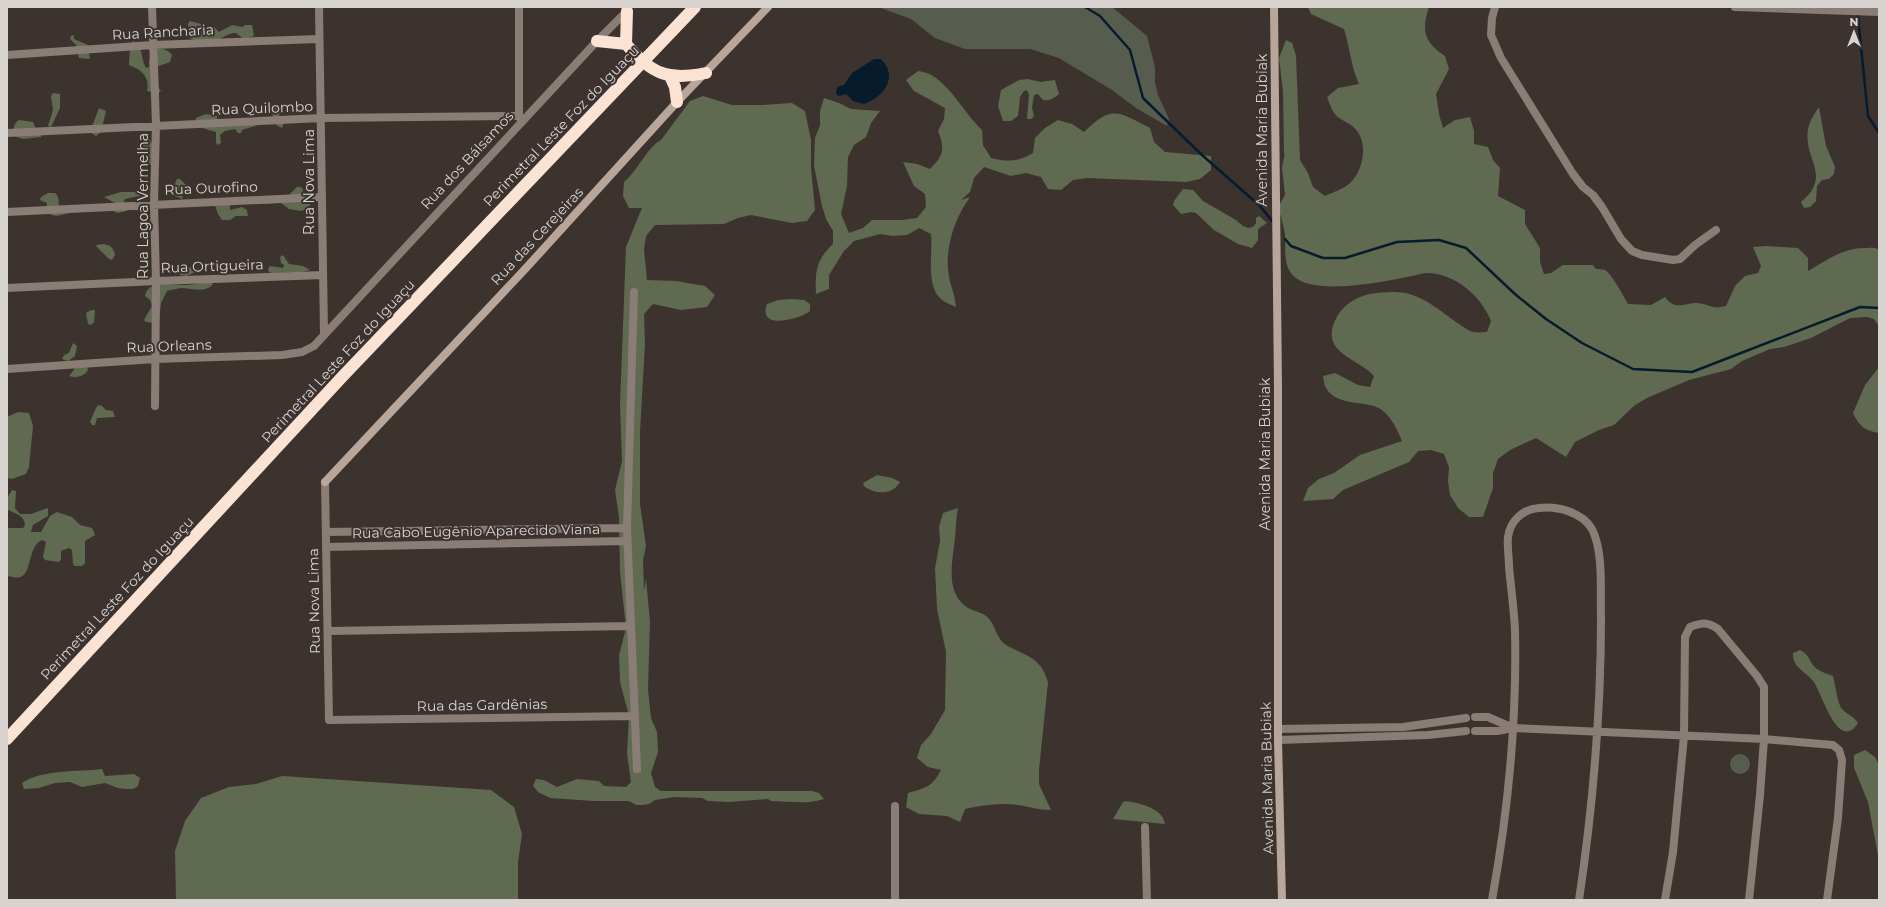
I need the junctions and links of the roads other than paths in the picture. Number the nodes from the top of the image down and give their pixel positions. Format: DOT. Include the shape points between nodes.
graph roads {
  1 [pos="152,7"];
  2 [pos="320,7"];
  3 [pos="519,7"];
  4 [pos="695,7"];
  5 [pos="768,7"];
  6 [pos="1274,7"];
  7 [pos="1495,7"];
  8 [pos="1735,7"];
  9 [pos="629,9"];
  10 [pos="1879,12"];
  11 [pos="320,39"];
  12 [pos="597,41"];
  13 [pos="153,44"];
  14 [pos="626,44"];
  15 [pos="7,55"];
  16 [pos="642,63"];
  17 [pos="706,73"];
  18 [pos="670,76"];
  19 [pos="677,102"];
  20 [pos="322,118"];
  21 [pos="520,118"];
  22 [pos="156,125"];
  23 [pos="7,133"];
  24 [pos="321,197"];
  25 [pos="154,204"];
  26 [pos="7,212"];
  27 [pos="1716,230"];
  28 [pos="323,275"];
  29 [pos="156,281"];
  30 [pos="7,288"];
  31 [pos="634,292"];
  32 [pos="324,333"];
  33 [pos="155,359"];
  34 [pos="7,369"];
  35 [pos="155,406"];
  36 [pos="325,482"];
  37 [pos="627,528"];
  38 [pos="326,532"];
  39 [pos="627,541"];
  40 [pos="326,547"];
  41 [pos="631,626"];
  42 [pos="328,631"];
  43 [pos="634,716"];
  44 [pos="1475,717"];
  45 [pos="1466,718"];
  46 [pos="329,720"];
  47 [pos="1456,720"];
  48 [pos="1512,728"];
  49 [pos="1278,729"];
  50 [pos="1597,732"];
  51 [pos="1457,733"];
  52 [pos="1684,736"];
  53 [pos="7,739"];
  54 [pos="1764,739"];
  55 [pos="1278,740"];
  56 [pos="637,769"];
  57 [pos="895,806"];
  58 [pos="1145,827"];
  59 [pos="895,900"];
  60 [pos="1147,900"];
  61 [pos="1282,900"];
  62 [pos="1492,900"];
  63 [pos="1579,900"];
  64 [pos="1665,900"];
  65 [pos="1749,900"];
  66 [pos="1827,900"];
  1 -- 13 [label="street, Rua Lagoa Vermelha"];
  2 -- 11 [label="street, Rua Nova Lima"];
  3 -- 21 [label="street"];
  4 -- 16 [label="highway, Perimetral Leste Foz do Iguaçu"];
  5 -- 17 [label="street, Rua das Cerejeiras"];
  6 -- 49 [label="street, Avenida Maria Bubiak"];
  7 -- 27 [label="street" via="1491,35 1502,58 1573,174 1582,187 1593,195 1621,239 1632,251 1642,255 1680,259"];
  8 -- 10 [label="street"];
  9 -- 12 [label="street, Rua dos Bálsamos"];
  9 -- 14 [label="highway"];
  11 -- 13 [label="street, Rua Rancharia"];
  11 -- 20 [label="street, Rua Nova Lima"];
  12 -- 14 [label="highway"];
  12 -- 21 [label="street, Rua dos Bálsamos"];
  13 -- 15 [label="street, Rua Rancharia"];
  13 -- 22 [label="street, Rua Lagoa Vermelha"];
  14 -- 16 [label="highway"];
  16 -- 18 [label="highway"];
  16 -- 53 [label="highway, Perimetral Leste Foz do Iguaçu" via="342,377"];
  17 -- 18 [label="highway" via="688,77"];
  17 -- 19 [label="street, Rua das Cerejeiras"];
  18 -- 19 [label="highway"];
  19 -- 36 [label="street, Rua das Cerejeiras"];
  20 -- 21 [label="street, Rua Quilombo"];
  20 -- 22 [label="street, Rua Quilombo"];
  20 -- 24 [label="street, Rua Nova Lima"];
  21 -- 32 [label="street, Rua dos Bálsamos"];
  22 -- 23 [label="street, Rua Quilombo"];
  22 -- 25 [label="street, Rua Lagoa Vermelha"];
  24 -- 25 [label="street, Rua Ourofino"];
  24 -- 28 [label="street, Rua Nova Lima"];
  25 -- 26 [label="street, Rua Ourofino"];
  25 -- 29 [label="street, Rua Lagoa Vermelha"];
  28 -- 29 [label="street, Rua Ortigueira"];
  28 -- 32 [label="street, Rua Nova Lima"];
  29 -- 30 [label="street, Rua Ortigueira"];
  29 -- 33 [label="street, Rua Lagoa Vermelha"];
  31 -- 37 [label="street"];
  32 -- 33 [label="street, Rua Orleans" via="314,346 302,352 282,355"];
  33 -- 34 [label="street, Rua Orleans"];
  33 -- 35 [label="street, Rua Lagoa Vermelha"];
  36 -- 38 [label="street, Rua Nova Lima"];
  37 -- 38 [label="street, Rua Cabo Eugênio Aparecido Viana"];
  37 -- 39 [label="street"];
  38 -- 40 [label="street, Rua Nova Lima"];
  39 -- 40 [label="street, Rua Cabo Eugênio Aparecido Viana"];
  39 -- 41 [label="street"];
  40 -- 42 [label="street, Rua Nova Lima"];
  41 -- 42 [label="street"];
  41 -- 43 [label="street"];
  42 -- 46 [label="street, Rua Nova Lima"];
  43 -- 46 [label="street, Rua das Gardênias"];
  43 -- 56 [label="street"];
  44 -- 48 [label="street" via="1488,717"];
  45 -- 47 [label="street"];
  47 -- 49 [label="street" via="1404,726"];
  47 -- 51 [label="street"];
  48 -- 50 [label="street"];
  48 -- 50 [label="street" via="1515,629 1508,536 1514,521 1526,511 1540,508 1567,510 1575,514 1590,526 1596,540 1600,576 1601,648"];
  48 -- 51 [label="street"];
  48 -- 62 [label="street" via="1501,850"];
  49 -- 55 [label="street, Avenida Maria Bubiak"];
  50 -- 52 [label="street"];
  50 -- 63 [label="street" via="1590,825"];
  51 -- 55 [label="street"];
  52 -- 54 [label="street"];
  52 -- 54 [label="street" via="1685,637 1690,627 1701,623 1710,624 1718,629 1764,687"];
  52 -- 64 [label="street" via="1673,852"];
  54 -- 65 [label="street"];
  54 -- 66 [label="street" via="1833,746 1841,755 1838,818"];
  55 -- 61 [label="street, Avenida Maria Bubiak"];
  57 -- 59 [label="street"];
  58 -- 60 [label="street"];
}
